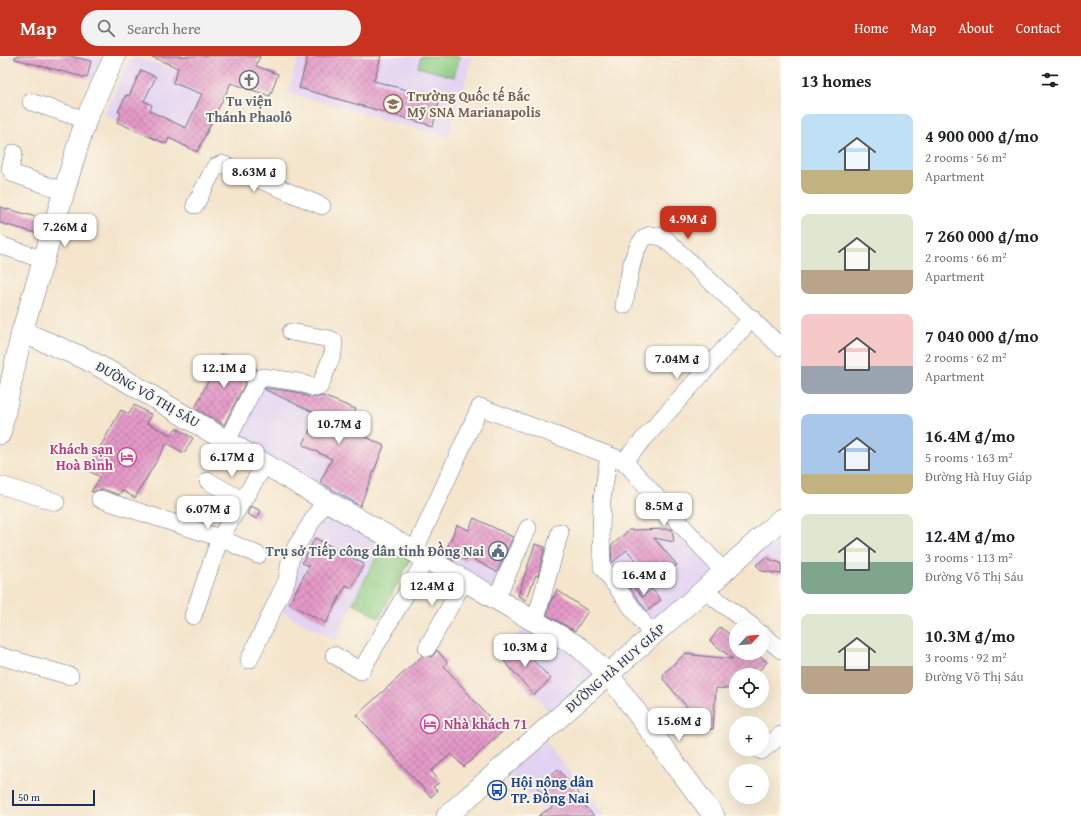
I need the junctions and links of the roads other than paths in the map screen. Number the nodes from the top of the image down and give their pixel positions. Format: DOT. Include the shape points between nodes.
graph roads {
  1 [pos="115,56"];
  2 [pos="31,102"];
  3 [pos="86,120"];
  4 [pos="14,153"];
  5 [pos="64,191"];
  6 [pos="195,206"];
  7 [pos="322,206"];
  8 [pos="0,245"];
  9 [pos="44,260"];
  10 [pos="624,305"];
  11 [pos="752,318"];
  12 [pos="22,332"];
  13 [pos="291,332"];
  14 [pos="781,346"];
  15 [pos="0,434"];
  16 [pos="227,441"];
  17 [pos="617,458"];
  18 [pos="265,464"];
  19 [pos="208,481"];
  20 [pos="0,485"];
  21 [pos="100,499"];
  22 [pos="242,500"];
  23 [pos="325,500"];
  24 [pos="56,502"];
  25 [pos="781,519"];
  26 [pos="528,528"];
  27 [pos="560,532"];
  28 [pos="220,538"];
  29 [pos="258,556"];
  30 [pos="420,556"];
  31 [pos="724,572"];
  32 [pos="464,581"];
  33 [pos="704,590"];
  34 [pos="496,599"];
  35 [pos="193,616"];
  36 [pos="744,620"];
  37 [pos="535,622"];
  38 [pos="652,636"];
  39 [pos="769,640"];
  40 [pos="427,648"];
  41 [pos="781,650"];
  42 [pos="334,655"];
  43 [pos="0,656"];
  44 [pos="249,660"];
  45 [pos="608,674"];
  46 [pos="70,676"];
  47 [pos="781,735"];
  48 [pos="769,745"];
  49 [pos="712,815"];
  50 [pos="447,816"];
  1 -- 3 [label="main road"];
  2 -- 3 [label="street"];
  3 -- 5 [label="main road"];
  4 -- 5 [label="street" via="10,169 14,174"];
  5 -- 9 [label="main road"];
  6 -- 7 [label="street" via="215,167 222,164"];
  8 -- 9 [label="street"];
  9 -- 12 [label="main road"];
  10 -- 11 [label="street" via="639,242 646,236 656,236 663,237"];
  11 -- 14 [label="street"];
  11 -- 17 [label="street"];
  12 -- 15 [label="main road"];
  12 -- 16 [label="main road, ĐƯỜNG VÕ THỊ SÁU" via="99,365"];
  13 -- 16 [label="street" via="330,339 334,342 333,353 320,386 315,388 298,382 263,377 256,383"];
  16 -- 18 [label="main road, ĐƯỜNG VÕ THỊ SÁU"];
  17 -- 30 [label="street" via="480,408"];
  17 -- 31 [label="street"];
  17 -- 38 [label="street" via="602,499 602,567"];
  18 -- 22 [label="street"];
  18 -- 23 [label="main road, ĐƯỜNG VÕ THỊ SÁU"];
  19 -- 22 [label="street"];
  20 -- 24 [label="street"];
  21 -- 28 [label="street"];
  22 -- 28 [label="street"];
  23 -- 30 [label="main road, ĐƯỜNG VÕ THỊ SÁU"];
  23 -- 44 [label="street" via="296,547 290,560 287,580"];
  25 -- 31 [label="main road, ĐƯỜNG HÀ HUY GIÁP"];
  26 -- 34 [label="street"];
  27 -- 37 [label="street"];
  28 -- 29 [label="street"];
  28 -- 35 [label="street"];
  30 -- 32 [label="main road, ĐƯỜNG VÕ THỊ SÁU"];
  30 -- 42 [label="street" via="361,671"];
  31 -- 33 [label="main road, ĐƯỜNG HÀ HUY GIÁP"];
  32 -- 34 [label="main road, ĐƯỜNG VÕ THỊ SÁU"];
  32 -- 40 [label="street"];
  33 -- 36 [label="street"];
  33 -- 38 [label="main road, ĐƯỜNG HÀ HUY GIÁP"];
  34 -- 37 [label="main road, ĐƯỜNG VÕ THỊ SÁU"];
  37 -- 45 [label="main road, ĐƯỜNG VÕ THỊ SÁU" via="585,651"];
  38 -- 45 [label="main road, ĐƯỜNG HÀ HUY GIÁP"];
  39 -- 41 [label="street"];
  43 -- 46 [label="street"];
  45 -- 49 [label="main road, ĐƯỜNG VÕ THỊ SÁU"];
  45 -- 50 [label="main road, ĐƯỜNG HÀ HUY GIÁP"];
  47 -- 48 [label="street"];
}
